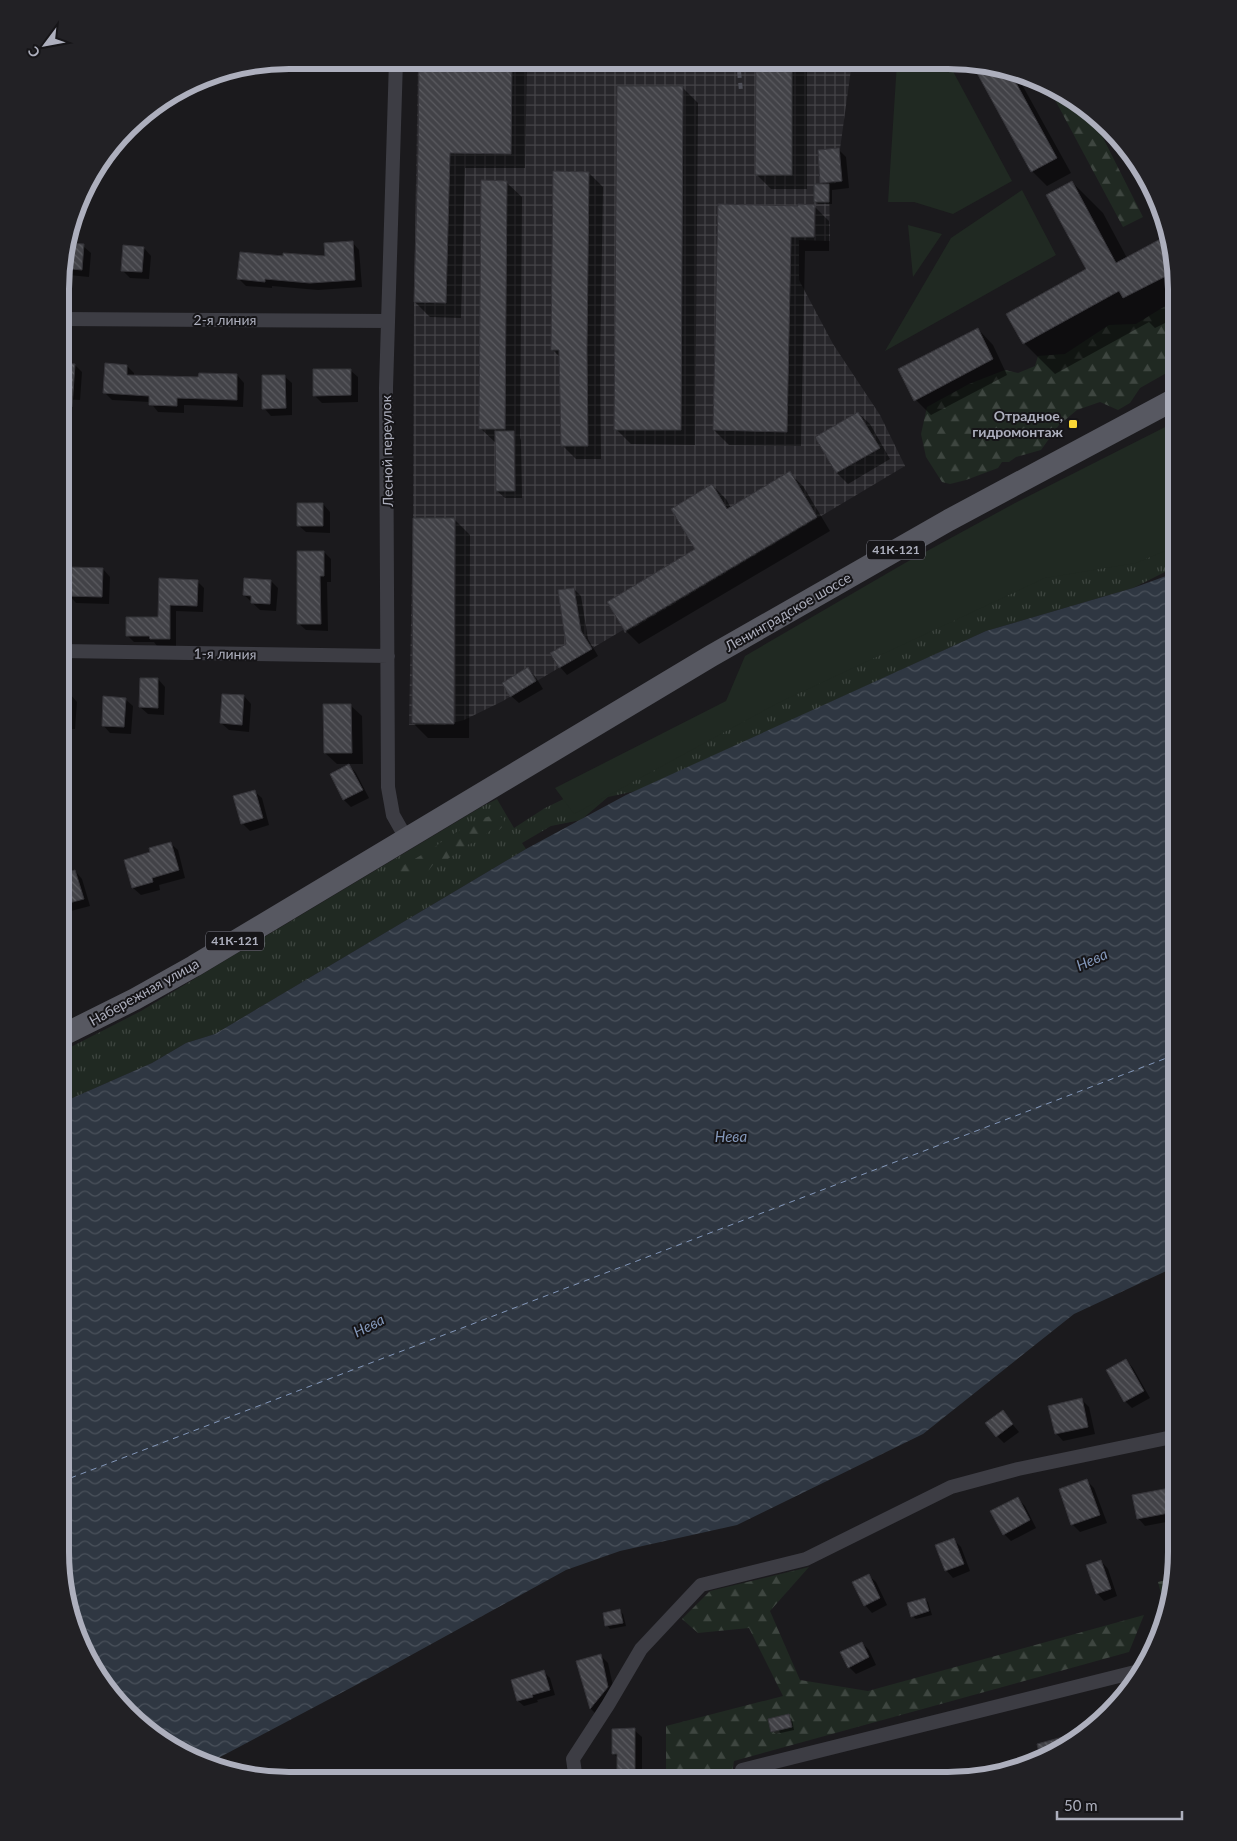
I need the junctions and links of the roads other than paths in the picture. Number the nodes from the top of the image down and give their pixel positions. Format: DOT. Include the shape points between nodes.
graph roads {
  1 [pos="396,69"];
  2 [pos="69,319"];
  3 [pos="388,321"];
  4 [pos="1168,403"];
  5 [pos="69,651"];
  6 [pos="388,656"];
  7 [pos="406,838"];
  8 [pos="69,1032"];
  9 [pos="1168,1438"];
  10 [pos="1132,1673"];
  11 [pos="575,1772"];
  12 [pos="742,1772"];
  1 -- 3 [label="street, Лесной переулок"];
  2 -- 3 [label="street, 2-я линия"];
  3 -- 6 [label="street, Лесной переулок"];
  4 -- 7 [label="main road, Ленинградское шоссе / 41К-121" via="949,520 745,636"];
  5 -- 6 [label="street, 1-я линия"];
  6 -- 7 [label="street, Лесной переулок" via="388,787 393,815"];
  7 -- 8 [label="main road, Набережная улица / 41К-121" via="194,966"];
  9 -- 11 [label="street" via="1018,1469 951,1487 806,1559 701,1585 641,1649 573,1759"];
  10 -- 12 [label="street"];
}
